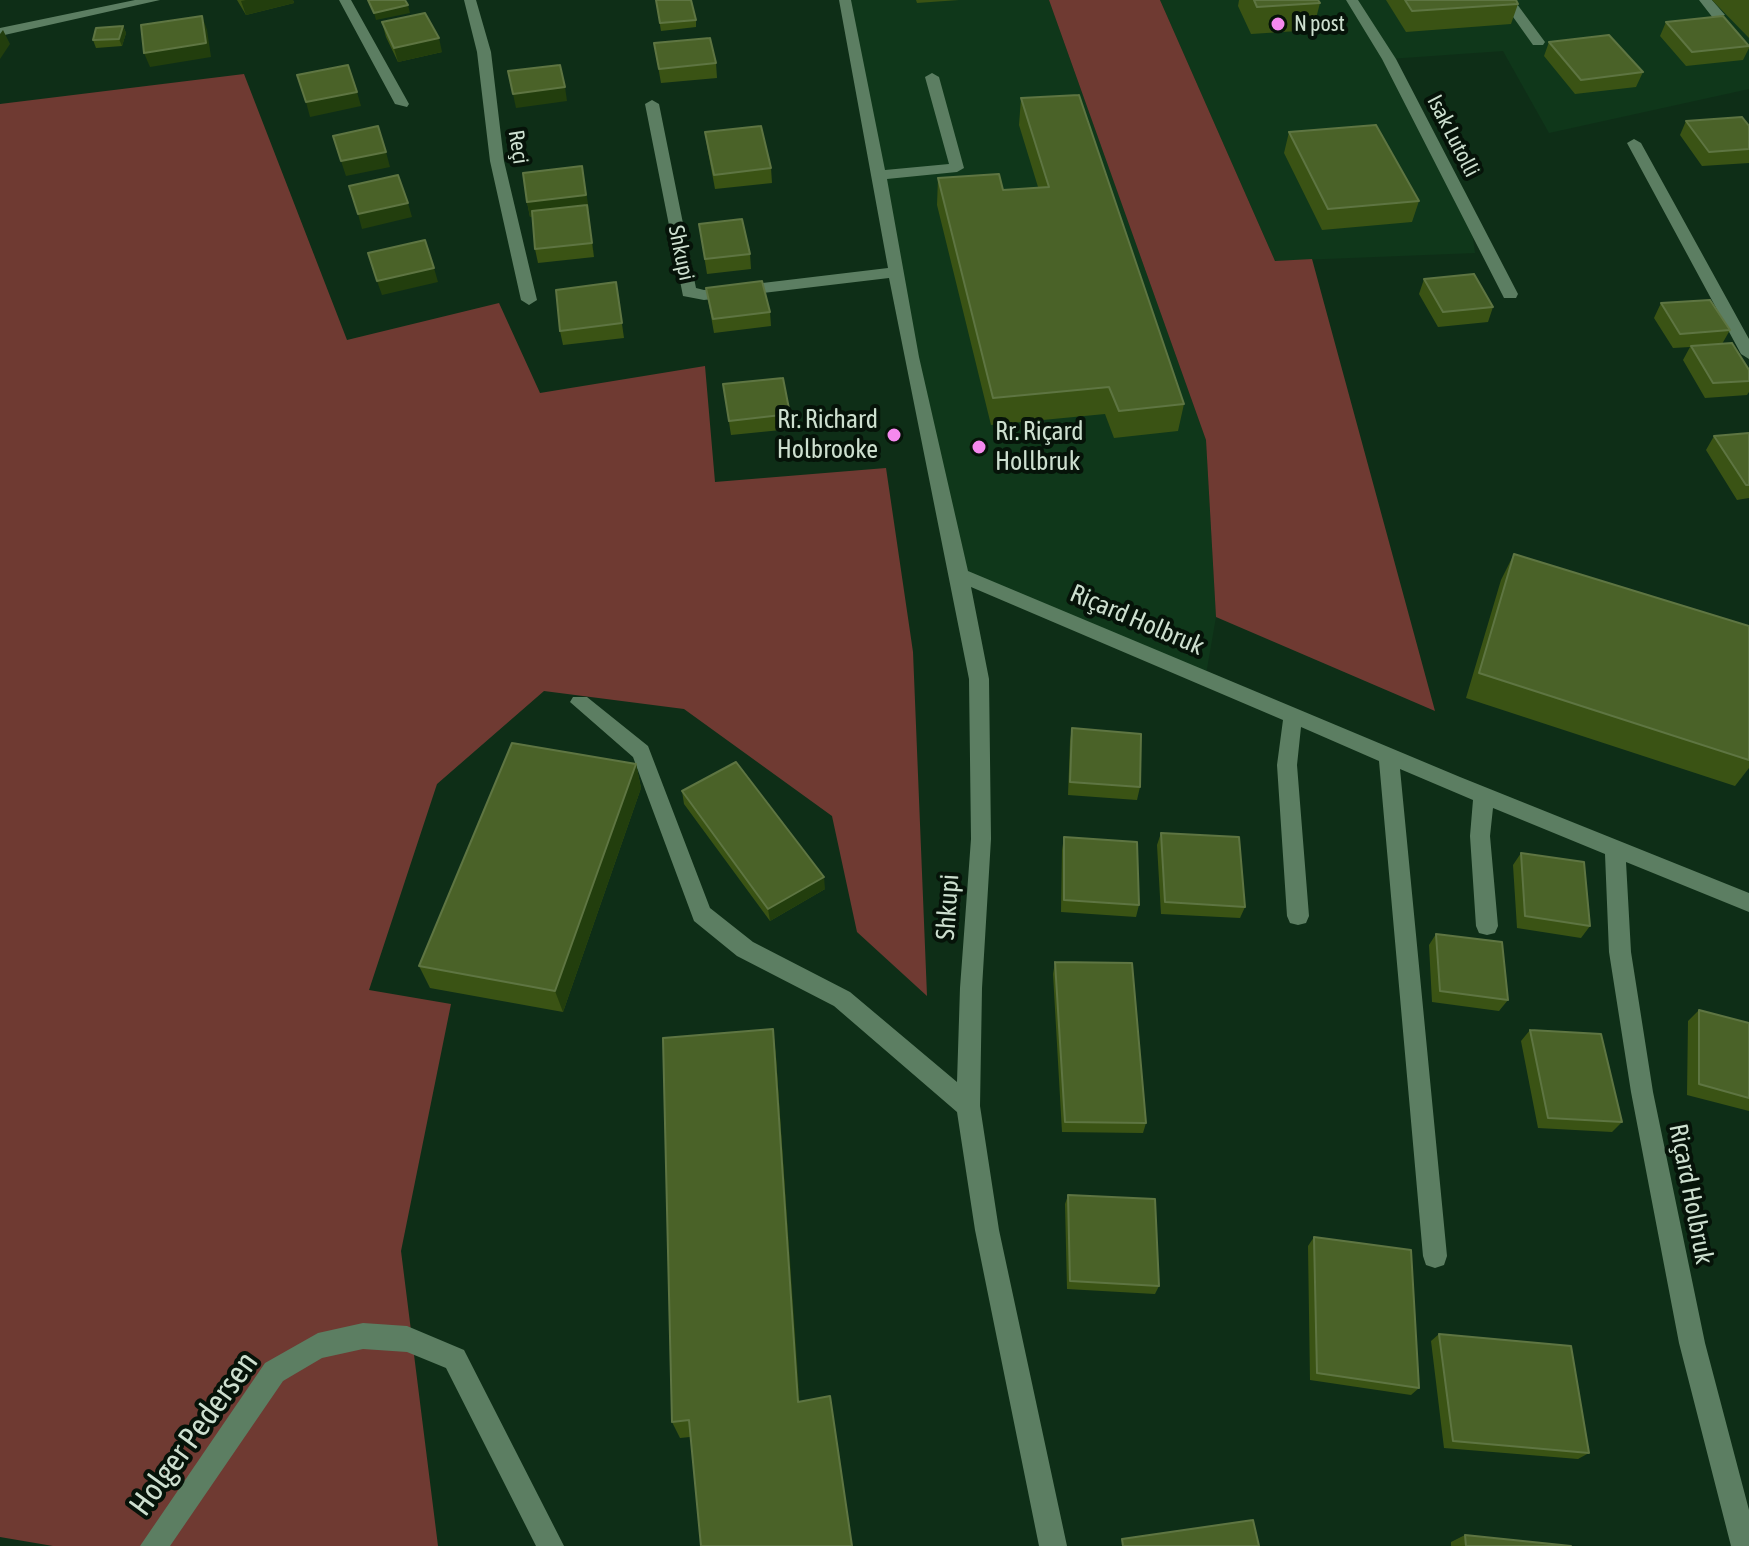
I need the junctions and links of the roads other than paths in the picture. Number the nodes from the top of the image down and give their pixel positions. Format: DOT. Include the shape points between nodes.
graph roads {
  1 [pos="154,0"];
  2 [pos="345,0"];
  3 [pos="470,0"];
  4 [pos="845,0"];
  5 [pos="1352,0"];
  6 [pos="1507,0"];
  7 [pos="1705,0"];
  8 [pos="1718,15"];
  9 [pos="0,32"];
  10 [pos="1538,42"];
  11 [pos="932,77"];
  12 [pos="402,104"];
  13 [pos="652,104"];
  14 [pos="1634,143"];
  15 [pos="879,175"];
  16 [pos="896,272"];
  17 [pos="1510,294"];
  18 [pos="529,300"];
  19 [pos="1749,354"];
  20 [pos="960,575"];
  21 [pos="580,702"];
  22 [pos="1293,716"];
  23 [pos="1389,756"];
  24 [pos="1484,796"];
  25 [pos="1615,848"];
  26 [pos="1749,903"];
  27 [pos="1298,916"];
  28 [pos="1487,926"];
  29 [pos="968,1106"];
  30 [pos="1435,1256"];
  31 [pos="154,1546"];
  32 [pos="550,1546"];
  33 [pos="1053,1546"];
  34 [pos="1745,1546"];
  1 -- 9 [label="street"];
  2 -- 12 [label="street"];
  3 -- 18 [label="street, Reçi" via="484,52 497,161"];
  4 -- 15 [label="street, Shkupi"];
  5 -- 17 [label="street, Isak Lutolli" via="1389,59"];
  6 -- 10 [label="street"];
  7 -- 8 [label="street"];
  11 -- 15 [label="street" via="957,168"];
  13 -- 16 [label="street, Shkupi" via="689,292 704,295"];
  14 -- 19 [label="street"];
  15 -- 16 [label="street, Shkupi"];
  16 -- 20 [label="street, Shkupi"];
  20 -- 22 [label="street, Riçard Holbruk"];
  20 -- 29 [label="street, Shkupi" via="979,679 980,744 981,839"];
  21 -- 29 [label="street" via="641,752 702,914 745,949 842,999"];
  22 -- 23 [label="street, Riçard Holbruk"];
  22 -- 27 [label="street" via="1287,765"];
  23 -- 24 [label="street, Riçard Holbruk"];
  23 -- 30 [label="street"];
  24 -- 25 [label="street, Riçard Holbruk"];
  24 -- 28 [label="street" via="1480,836"];
  25 -- 26 [label="street, Riçard Holbruk"];
  25 -- 34 [label="street, Riçard Holbruk" via="1620,952 1642,1092 1692,1343"];
  29 -- 33 [label="street, Shkupi" via="987,1230"];
  31 -- 32 [label="street, Holger Pedersen" via="274,1372 318,1346 363,1336 407,1339 455,1359"];
}
